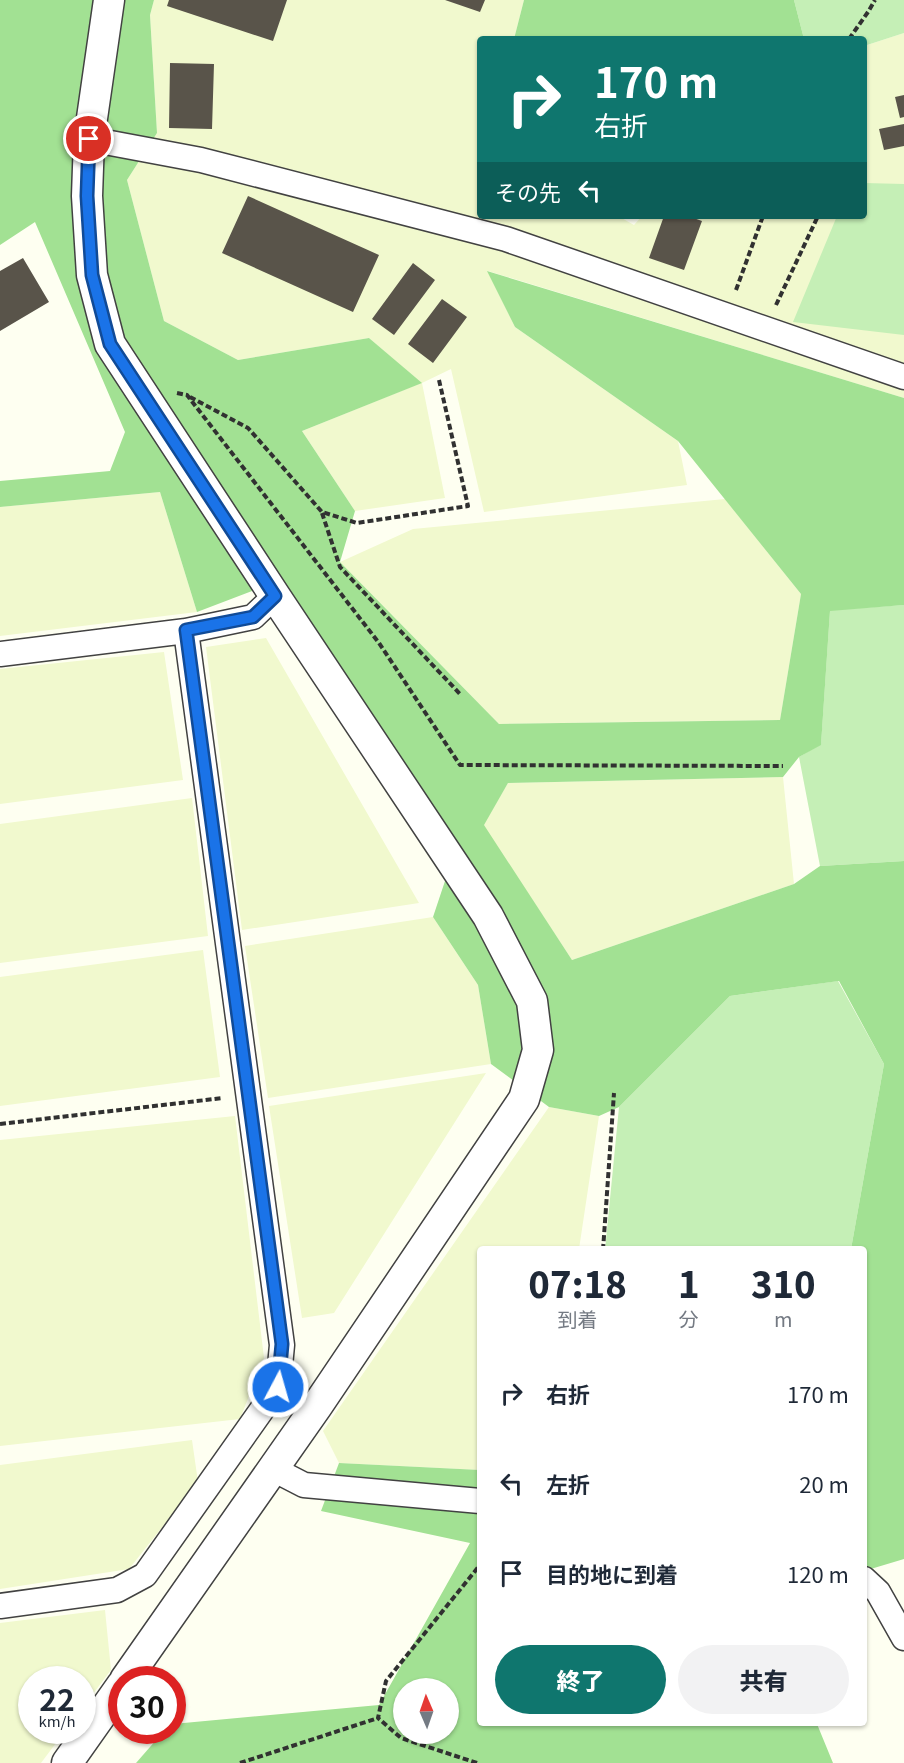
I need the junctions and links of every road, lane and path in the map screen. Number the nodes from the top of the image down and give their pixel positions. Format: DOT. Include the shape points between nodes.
graph roads {
  1 [pos="109,0"];
  2 [pos="875,0"];
  3 [pos="851,36"];
  4 [pos="89,139"];
  5 [pos="762,219"];
  6 [pos="817,219"];
  7 [pos="727,316"];
  8 [pos="764,330"];
  9 [pos="904,377"];
  10 [pos="439,380"];
  11 [pos="138,386"];
  12 [pos="187,395"];
  13 [pos="322,512"];
  14 [pos="275,596"];
  15 [pos="186,630"];
  16 [pos="0,654"];
  17 [pos="460,694"];
  18 [pos="783,766"];
  19 [pos="614,1094"];
  20 [pos="248,1095"];
  21 [pos="0,1124"];
  22 [pos="603,1246"];
  23 [pos="273,1469"];
  24 [pos="477,1501"];
  25 [pos="477,1569"];
  26 [pos="867,1582"];
  27 [pos="0,1606"];
  28 [pos="904,1638"];
  29 [pos="135,1666"];
  30 [pos="108,1705"];
  31 [pos="378,1718"];
  32 [pos="67,1763"];
  33 [pos="240,1763"];
  34 [pos="477,1763"];
  1 -- 4 [label="street"];
  2 -- 3 [label="path"];
  4 -- 7 [label="street" via="201,160 507,239"];
  4 -- 11 [label="street" via="87,196 92,275 110,344"];
  5 -- 7 [label="path"];
  6 -- 8 [label="path"];
  7 -- 8 [label="street"];
  8 -- 9 [label="street"];
  10 -- 13 [label="path" via="468,506 357,523"];
  11 -- 12 [label="path"];
  11 -- 14 [label="street"];
  12 -- 13 [label="path" via="248,428"];
  12 -- 18 [label="path" via="379,643 460,765"];
  13 -- 17 [label="path" via="340,567"];
  14 -- 15 [label="street" via="253,617"];
  14 -- 23 [label="street" via="488,916 532,1001 538,1050 524,1099"];
  15 -- 16 [label="street"];
  15 -- 20 [label="street"];
  19 -- 22 [label="path"];
  20 -- 21 [label="path"];
  20 -- 27 [label="street" via="282,1344 278,1387 146,1575 117,1590"];
  23 -- 24 [label="street" via="304,1485"];
  23 -- 29 [label="street"];
  25 -- 31 [label="path" via="386,1681"];
  26 -- 28 [label="street" via="878,1592"];
  30 -- 32 [label="street"];
  31 -- 33 [label="path"];
  31 -- 34 [label="path" via="401,1738"];
}
